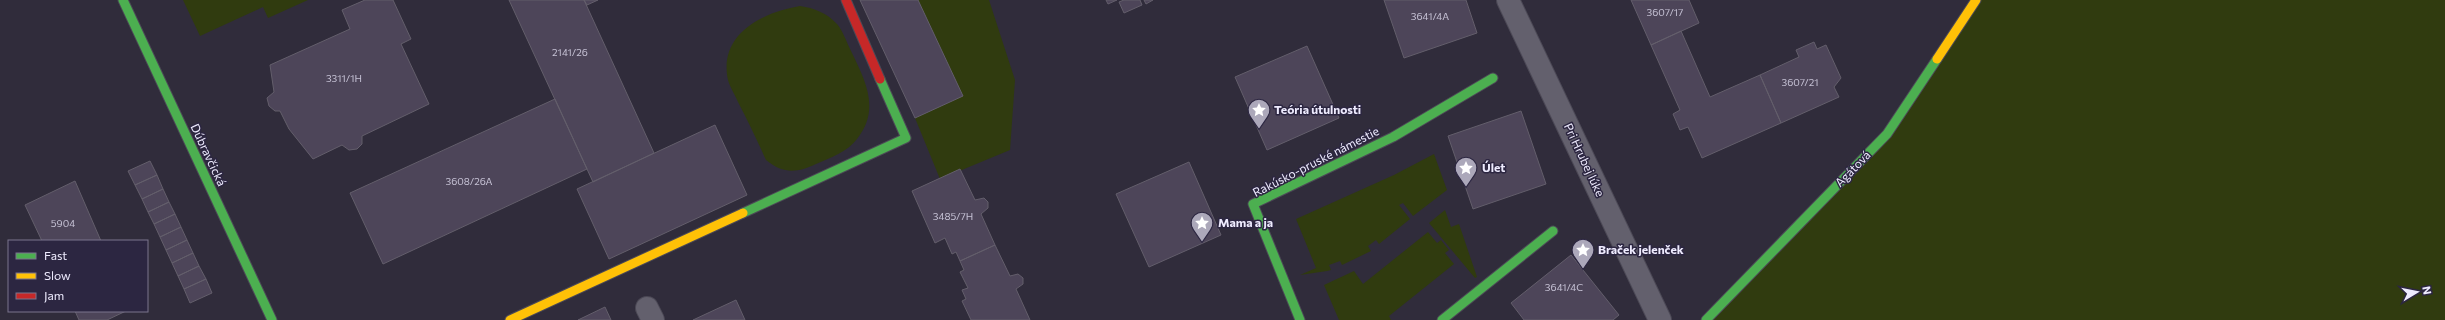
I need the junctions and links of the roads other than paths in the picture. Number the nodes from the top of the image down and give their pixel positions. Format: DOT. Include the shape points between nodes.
graph roads {
  1 [pos="123,0"];
  2 [pos="846,0"];
  3 [pos="1508,0"];
  4 [pos="1976,0"];
  5 [pos="1493,78"];
  6 [pos="1553,231"];
  7 [pos="272,320"];
  8 [pos="510,320"];
  9 [pos="1300,320"];
  10 [pos="1442,320"];
  11 [pos="1660,320"];
  12 [pos="1706,320"];
  1 -- 7 [label="street, Dúbravčická"];
  2 -- 8 [label="street" via="906,138"];
  3 -- 11 [label="street, Pri Hrubej lúke"];
  4 -- 12 [label="street, Agátová" via="1887,134"];
  5 -- 9 [label="street, Rakúsko-pruské námestie" via="1393,137 1253,204"];
  6 -- 10 [label="street"];
}
